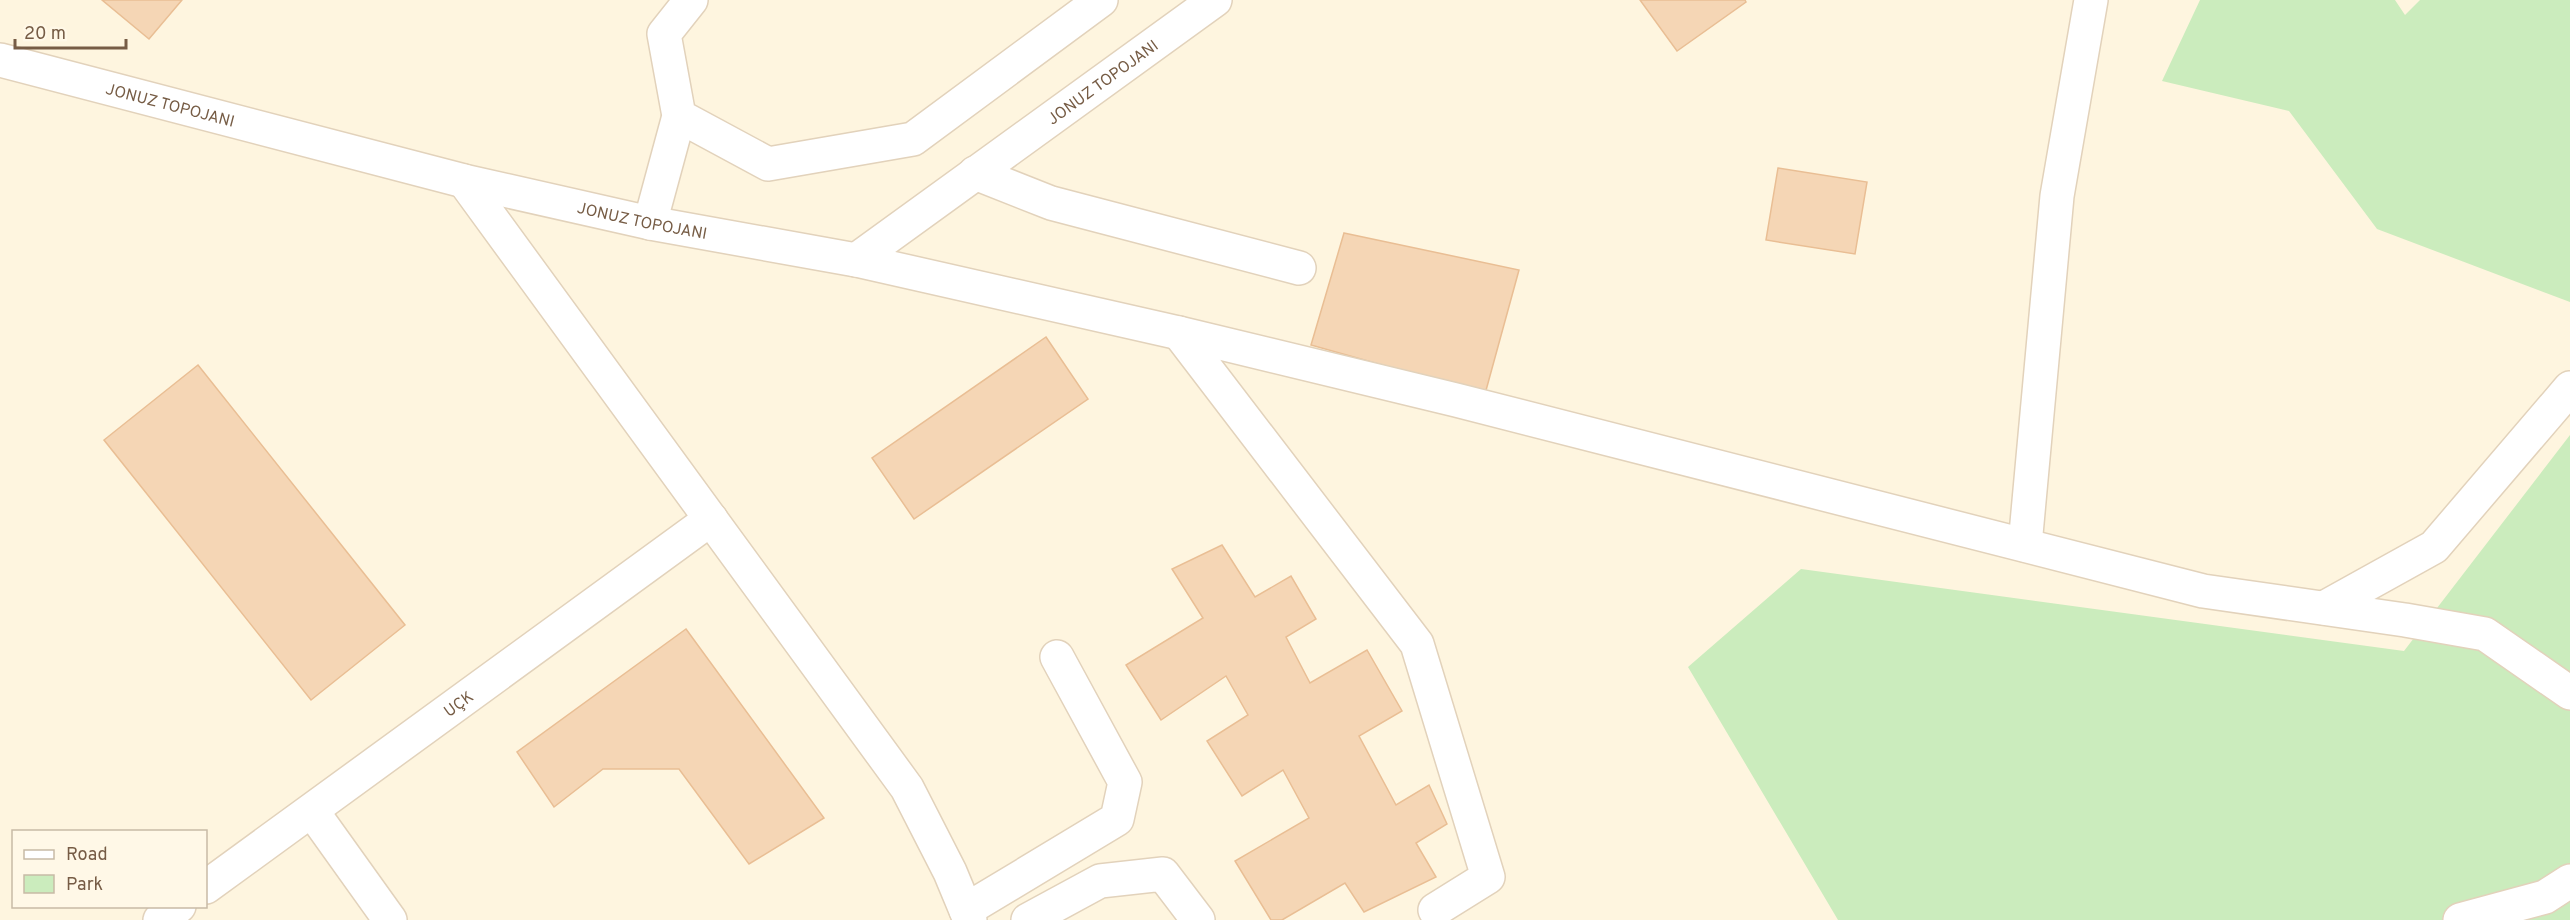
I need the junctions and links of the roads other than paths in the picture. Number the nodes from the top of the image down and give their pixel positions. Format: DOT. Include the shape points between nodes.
graph roads {
  1 [pos="691,0"];
  2 [pos="1101,0"];
  3 [pos="1215,0"];
  4 [pos="2091,0"];
  5 [pos="0,60"];
  6 [pos="679,116"];
  7 [pos="975,173"];
  8 [pos="464,181"];
  9 [pos="650,223"];
  10 [pos="856,260"];
  11 [pos="1299,268"];
  12 [pos="1179,333"];
  13 [pos="2570,388"];
  14 [pos="711,519"];
  15 [pos="2025,545"];
  16 [pos="2324,608"];
  17 [pos="1058,657"];
  18 [pos="2570,693"];
  19 [pos="312,811"];
  20 [pos="2570,881"];
  21 [pos="207,886"];
  22 [pos="176,908"];
  23 [pos="1436,910"];
  24 [pos="968,915"];
  25 [pos="160,920"];
  26 [pos="390,920"];
  27 [pos="1028,920"];
  28 [pos="1198,920"];
  29 [pos="2460,920"];
  1 -- 6 [label="street" via="664,34"];
  2 -- 6 [label="street" via="914,139 768,164"];
  3 -- 7 [label="street, JONUZ TOPOJANI"];
  4 -- 15 [label="street" via="2056,196"];
  5 -- 8 [label="street, JONUZ TOPOJANI"];
  6 -- 9 [label="street"];
  7 -- 10 [label="street, JONUZ TOPOJANI"];
  7 -- 11 [label="street" via="1051,203"];
  8 -- 9 [label="street, JONUZ TOPOJANI"];
  8 -- 14 [label="street"];
  9 -- 10 [label="street, JONUZ TOPOJANI"];
  10 -- 12 [label="street"];
  12 -- 15 [label="street"];
  12 -- 23 [label="street" via="1417,644 1488,877"];
  13 -- 16 [label="street" via="2434,547"];
  14 -- 19 [label="street, UÇK"];
  14 -- 24 [label="street" via="907,788"];
  15 -- 16 [label="street" via="2203,591"];
  16 -- 18 [label="street" via="2485,634"];
  17 -- 24 [label="street" via="1125,782 1117,819"];
  19 -- 21 [label="street, UÇK"];
  19 -- 26 [label="street"];
  20 -- 29 [label="street" via="2545,897"];
  22 -- 25 [label="street"];
  27 -- 28 [label="street" via="1100,881 1163,874"];
}
